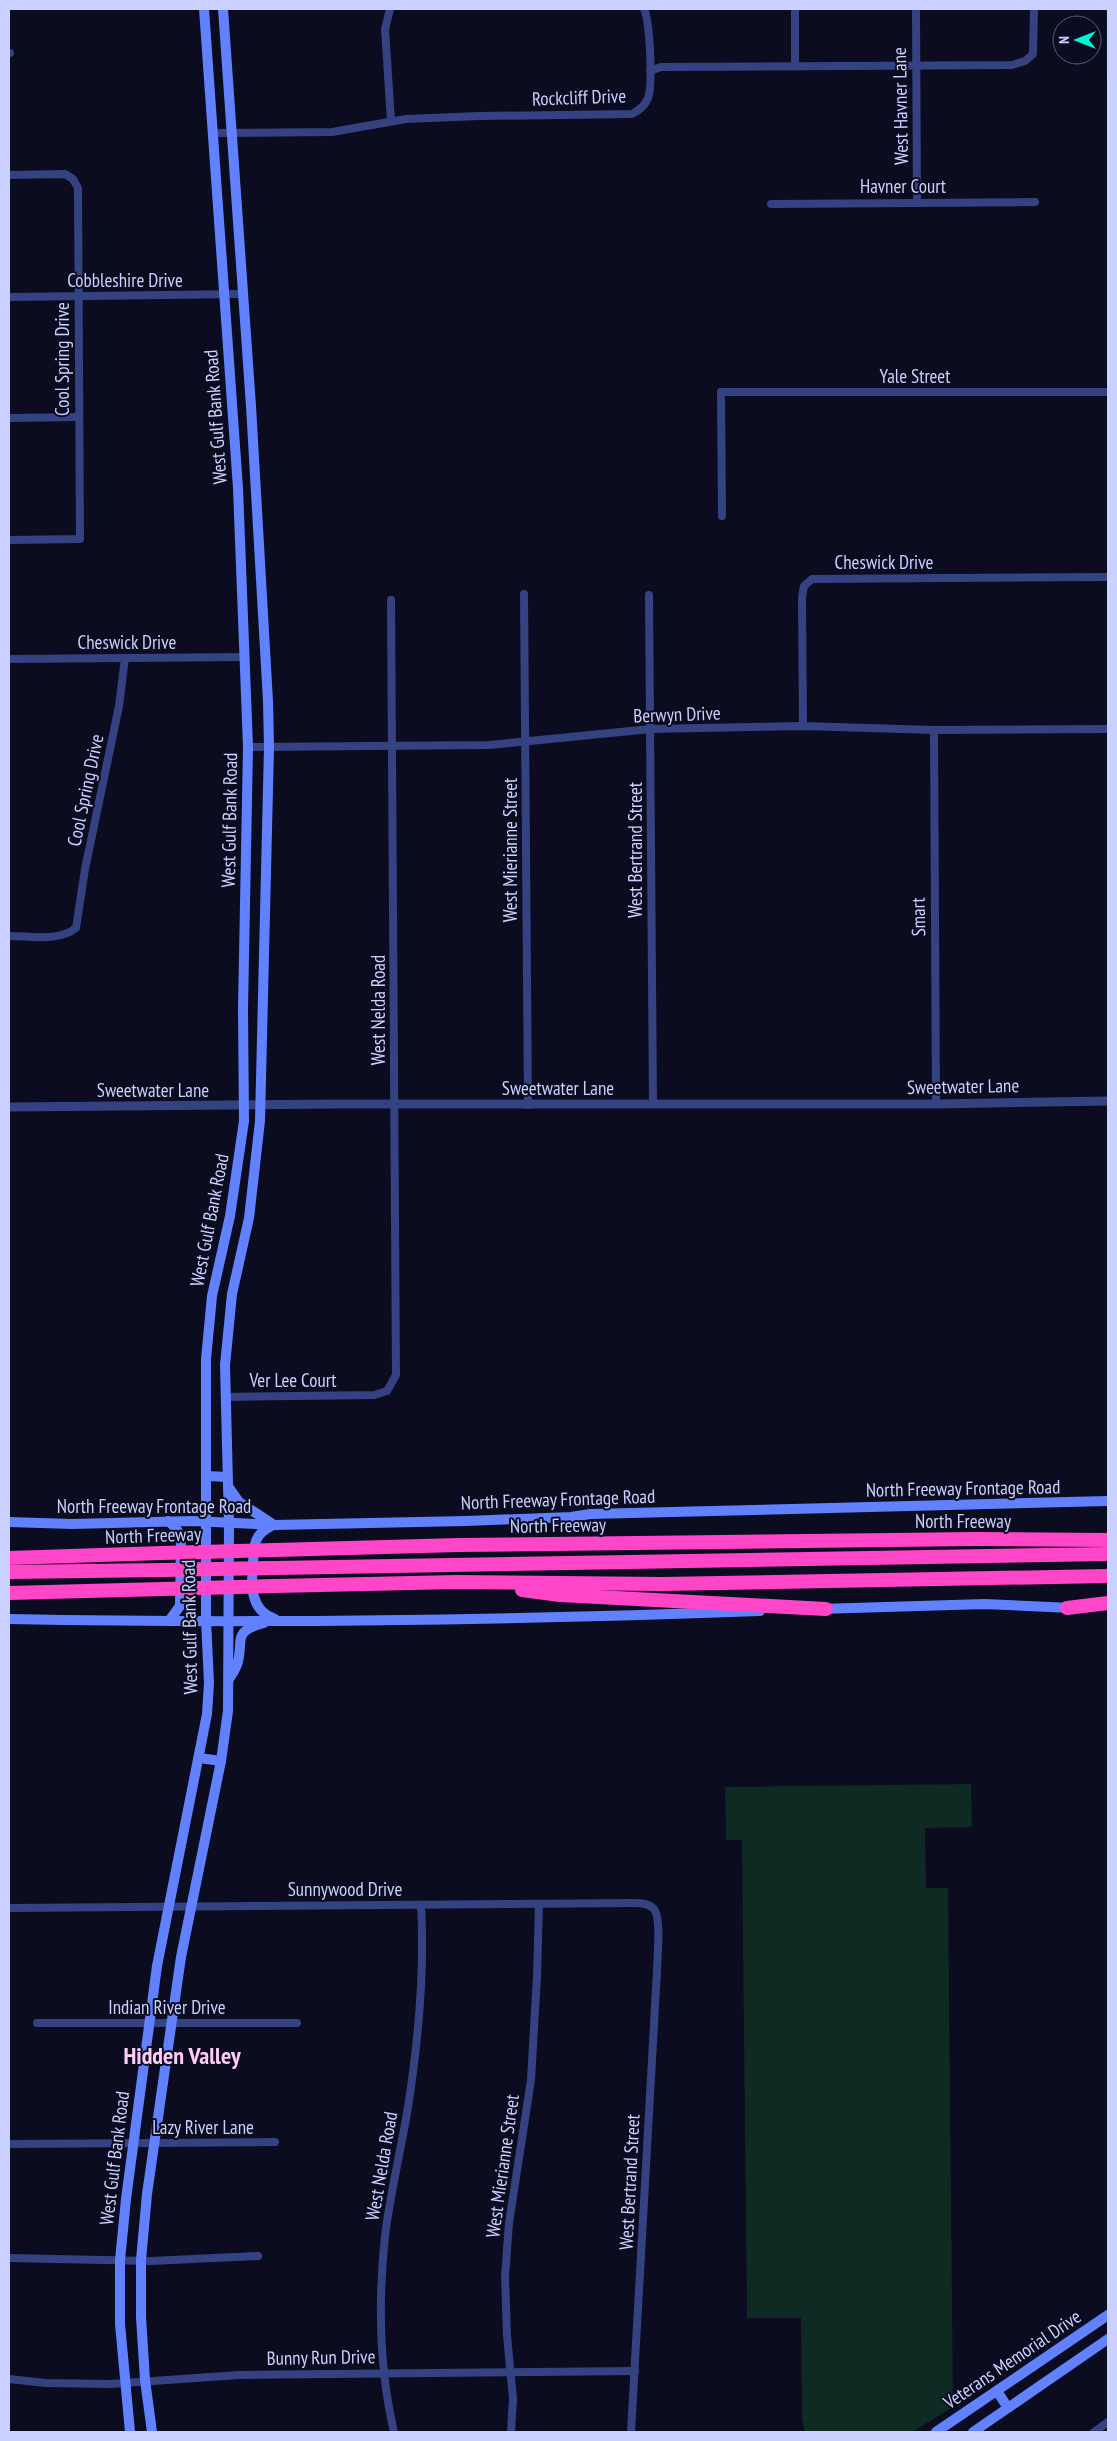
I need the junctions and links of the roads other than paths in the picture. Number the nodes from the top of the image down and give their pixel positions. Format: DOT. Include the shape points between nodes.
graph roads {
  1 [pos="204,9"];
  2 [pos="223,9"];
  3 [pos="390,9"];
  4 [pos="644,9"];
  5 [pos="795,9"];
  6 [pos="916,9"];
  7 [pos="1034,9"];
  8 [pos="916,64"];
  9 [pos="795,66"];
  10 [pos="650,71"];
  11 [pos="391,121"];
  12 [pos="212,133"];
  13 [pos="231,133"];
  14 [pos="9,174"];
  15 [pos="917,202"];
  16 [pos="1036,202"];
  17 [pos="771,204"];
  18 [pos="242,294"];
  19 [pos="78,296"];
  20 [pos="223,296"];
  21 [pos="9,297"];
  22 [pos="1108,392"];
  23 [pos="79,417"];
  24 [pos="9,418"];
  25 [pos="722,516"];
  26 [pos="9,540"];
  27 [pos="1108,577"];
  28 [pos="524,594"];
  29 [pos="649,595"];
  30 [pos="392,600"];
  31 [pos="245,657"];
  32 [pos="125,658"];
  33 [pos="9,659"];
  34 [pos="803,726"];
  35 [pos="651,729"];
  36 [pos="1108,729"];
  37 [pos="934,730"];
  38 [pos="526,743"];
  39 [pos="269,747"];
  40 [pos="392,747"];
  41 [pos="248,748"];
  42 [pos="9,936"];
  43 [pos="1108,1101"];
  44 [pos="394,1104"];
  45 [pos="653,1104"];
  46 [pos="936,1104"];
  47 [pos="244,1105"];
  48 [pos="260,1105"];
  49 [pos="528,1105"];
  50 [pos="9,1107"];
  51 [pos="361,1396"];
  52 [pos="224,1397"];
  53 [pos="206,1476"];
  54 [pos="227,1481"];
  55 [pos="1108,1502"];
  56 [pos="9,1522"];
  57 [pos="168,1522"];
  58 [pos="206,1522"];
  59 [pos="229,1524"];
  60 [pos="274,1525"];
  61 [pos="1108,1530"];
  62 [pos="1067,1540"];
  63 [pos="1108,1540"];
  64 [pos="1108,1554"];
  65 [pos="9,1558"];
  66 [pos="9,1572"];
  67 [pos="1108,1576"];
  68 [pos="457,1582"];
  69 [pos="9,1593"];
  70 [pos="1108,1603"];
  71 [pos="1068,1608"];
  72 [pos="1108,1608"];
  73 [pos="826,1609"];
  74 [pos="9,1619"];
  75 [pos="206,1620"];
  76 [pos="228,1620"];
  77 [pos="278,1620"];
  78 [pos="169,1621"];
  79 [pos="229,1680"];
  80 [pos="199,1758"];
  81 [pos="221,1761"];
  82 [pos="538,1904"];
  83 [pos="421,1905"];
  84 [pos="169,1907"];
  85 [pos="191,1907"];
  86 [pos="9,1908"];
  87 [pos="657,1934"];
  88 [pos="37,2023"];
  89 [pos="297,2023"];
  90 [pos="149,2024"];
  91 [pos="170,2024"];
  92 [pos="275,2142"];
  93 [pos="133,2143"];
  94 [pos="154,2143"];
  95 [pos="10,2144"];
  96 [pos="258,2256"];
  97 [pos="9,2258"];
  98 [pos="120,2260"];
  99 [pos="141,2260"];
  100 [pos="1108,2315"];
  101 [pos="1108,2339"];
  102 [pos="635,2371"];
  103 [pos="384,2372"];
  104 [pos="510,2372"];
  105 [pos="9,2380"];
  106 [pos="145,2380"];
  107 [pos="124,2382"];
  108 [pos="997,2391"];
  109 [pos="1008,2408"];
  110 [pos="1108,2422"];
  111 [pos="130,2432"];
  112 [pos="152,2432"];
  113 [pos="394,2432"];
  114 [pos="511,2432"];
  115 [pos="631,2432"];
  116 [pos="936,2432"];
  117 [pos="973,2432"];
  118 [pos="1094,2432"];
  1 -- 12 [label="main road, West Gulf Bank Road"];
  2 -- 13 [label="main road, West Gulf Bank Road"];
  3 -- 11 [label="street" via="385,29"];
  4 -- 10 [label="street" via="648,20"];
  5 -- 9 [label="street"];
  6 -- 8 [label="street, West Havner Lane"];
  7 -- 8 [label="street, Rockcliff Drive" via="1033,54 1025,61 1012,65"];
  8 -- 9 [label="street, Rockcliff Drive"];
  8 -- 15 [label="street, West Havner Lane"];
  9 -- 10 [label="street, Rockcliff Drive" via="661,67"];
  10 -- 11 [label="street, Rockcliff Drive" via="647,101 632,114"];
  11 -- 13 [label="street, Rockcliff Drive" via="344,132"];
  12 -- 13 [label="street, Rockcliff Drive"];
  12 -- 20 [label="main road, West Gulf Bank Road"];
  13 -- 18 [label="main road, West Gulf Bank Road"];
  14 -- 19 [label="street, Cool Spring Drive" via="65,174 73,179 78,188"];
  15 -- 16 [label="street, Havner Court"];
  15 -- 17 [label="street, Havner Court"];
  18 -- 20 [label="street, Cobbleshire Drive"];
  18 -- 39 [label="main road, West Gulf Bank Road" via="266,637"];
  19 -- 20 [label="street, Cobbleshire Drive"];
  19 -- 21 [label="street, Cobbleshire Drive"];
  19 -- 23 [label="street, Cool Spring Drive"];
  20 -- 31 [label="main road, West Gulf Bank Road" via="238,488"];
  22 -- 25 [label="street, Yale Street" via="721,392"];
  23 -- 24 [label="street"];
  23 -- 26 [label="street, Cool Spring Drive" via="80,540"];
  27 -- 34 [label="street, Cheswick Drive" via="812,579 804,586 802,597"];
  28 -- 38 [label="street, West Mierianne Street"];
  29 -- 35 [label="street, West Bertrand Street"];
  30 -- 40 [label="street, West Nelda Road"];
  31 -- 32 [label="street, Cheswick Drive"];
  31 -- 41 [label="main road, West Gulf Bank Road"];
  32 -- 33 [label="street, Cheswick Drive"];
  32 -- 42 [label="street, Cool Spring Drive" via="119,706 76,928 59,936"];
  34 -- 35 [label="street, Berwyn Drive"];
  34 -- 37 [label="street, Berwyn Drive"];
  35 -- 38 [label="street, Berwyn Drive"];
  35 -- 45 [label="street, West Bertrand Street"];
  36 -- 37 [label="street, Berwyn Drive"];
  37 -- 46 [label="street, Smart"];
  38 -- 40 [label="street, Berwyn Drive"];
  38 -- 49 [label="street, West Mierianne Street"];
  39 -- 40 [label="street, Berwyn Drive"];
  39 -- 41 [label="street, Berwyn Drive"];
  39 -- 48 [label="main road, West Gulf Bank Road"];
  40 -- 44 [label="street, West Nelda Road"];
  41 -- 47 [label="main road, West Gulf Bank Road"];
  43 -- 46 [label="street, Sweetwater Lane"];
  44 -- 48 [label="street, Sweetwater Lane"];
  44 -- 49 [label="street, Sweetwater Lane"];
  44 -- 51 [label="street, West Nelda Road" via="398,1366 387,1390"];
  45 -- 46 [label="street, Sweetwater Lane"];
  45 -- 49 [label="street, Sweetwater Lane"];
  47 -- 48 [label="street, Sweetwater Lane"];
  47 -- 50 [label="street, Sweetwater Lane"];
  47 -- 53 [label="main road, West Gulf Bank Road" via="234,1189 207,1334"];
  48 -- 52 [label="main road, West Gulf Bank Road" via="250,1212 227,1328"];
  51 -- 52 [label="street, Ver Lee Court"];
  52 -- 54 [label="main road, West Gulf Bank Road"];
  53 -- 54 [label="main road"];
  53 -- 58 [label="main road, West Gulf Bank Road"];
  54 -- 59 [label="main road, West Gulf Bank Road"];
  54 -- 60 [label="main road" via="240,1502"];
  55 -- 60 [label="main road, North Freeway Frontage Road"];
  56 -- 57 [label="main road, North Freeway Frontage Road"];
  57 -- 58 [label="main road, North Freeway Frontage Road"];
  57 -- 78 [label="main road" via="181,1536 180,1606"];
  58 -- 59 [label="main road, North Freeway Frontage Road"];
  58 -- 75 [label="main road, West Gulf Bank Road"];
  59 -- 60 [label="main road, North Freeway Frontage Road"];
  59 -- 76 [label="main road, West Gulf Bank Road"];
  60 -- 77 [label="main road" via="258,1536 254,1546 252,1580 259,1609"];
  61 -- 62 [label="highway"];
  62 -- 63 [label="highway, North Freeway"];
  62 -- 65 [label="highway, North Freeway, bridge" via="916,1539"];
  64 -- 66 [label="highway, North Freeway, bridge"];
  67 -- 68 [label="highway" via="662,1584"];
  68 -- 69 [label="highway, bridge"];
  68 -- 73 [label="highway" via="560,1595"];
  70 -- 71 [label="highway"];
  71 -- 72 [label="main road"];
  71 -- 73 [label="main road" via="985,1604"];
  73 -- 77 [label="main road" via="562,1618"];
  74 -- 78 [label="main road"];
  75 -- 76 [label="main road"];
  75 -- 78 [label="main road"];
  75 -- 80 [label="main road, West Gulf Bank Road" via="209,1683"];
  76 -- 77 [label="main road"];
  76 -- 79 [label="main road, West Gulf Bank Road"];
  77 -- 79 [label="main road" via="253,1626 242,1634 238,1644 238,1664"];
  79 -- 81 [label="main road, West Gulf Bank Road"];
  80 -- 81 [label="main road"];
  80 -- 84 [label="main road, West Gulf Bank Road"];
  81 -- 85 [label="main road, West Gulf Bank Road"];
  82 -- 83 [label="street, Sunnywood Drive"];
  82 -- 87 [label="street, Sunnywood Drive" via="644,1904 654,1908 658,1916"];
  82 -- 104 [label="street, West Mierianne Street" via="538,1976 532,2070 509,2223 505,2277"];
  83 -- 85 [label="street, Sunnywood Drive"];
  83 -- 103 [label="street, West Nelda Road" via="417,2032 407,2112 385,2234 380,2306"];
  84 -- 85 [label="street, Sunnywood Drive"];
  84 -- 86 [label="street, Sunnywood Drive"];
  84 -- 90 [label="main road, West Gulf Bank Road"];
  85 -- 91 [label="main road, West Gulf Bank Road"];
  87 -- 102 [label="street, West Bertrand Street"];
  88 -- 90 [label="street, Indian River Drive"];
  89 -- 91 [label="street, Indian River Drive"];
  90 -- 91 [label="street, Indian River Drive"];
  90 -- 93 [label="main road, West Gulf Bank Road"];
  91 -- 94 [label="main road, West Gulf Bank Road"];
  92 -- 94 [label="street, Lazy River Lane"];
  93 -- 94 [label="street, Lazy River Lane"];
  93 -- 95 [label="street, Lazy River Lane"];
  93 -- 98 [label="main road, West Gulf Bank Road"];
  94 -- 99 [label="main road, West Gulf Bank Road"];
  96 -- 99 [label="street"];
  97 -- 98 [label="street"];
  98 -- 99 [label="street"];
  98 -- 107 [label="main road, West Gulf Bank Road"];
  99 -- 106 [label="main road, West Gulf Bank Road"];
  100 -- 108 [label="main road, Veterans Memorial Drive"];
  101 -- 109 [label="main road, Veterans Memorial Drive"];
  102 -- 104 [label="street, Bunny Run Drive"];
  102 -- 115 [label="street, West Bertrand Street"];
  103 -- 104 [label="street, Bunny Run Drive"];
  103 -- 106 [label="street, Bunny Run Drive"];
  103 -- 113 [label="street, West Nelda Road"];
  104 -- 114 [label="street, West Mierianne Street" via="513,2400"];
  105 -- 107 [label="street, Bunny Run Drive" via="55,2384"];
  106 -- 107 [label="street, Bunny Run Drive"];
  106 -- 112 [label="main road, West Gulf Bank Road"];
  107 -- 111 [label="main road, West Gulf Bank Road"];
  108 -- 109 [label="main road"];
  108 -- 116 [label="main road, Veterans Memorial Drive"];
  109 -- 117 [label="main road, Veterans Memorial Drive"];
  110 -- 118 [label="street"];
}
